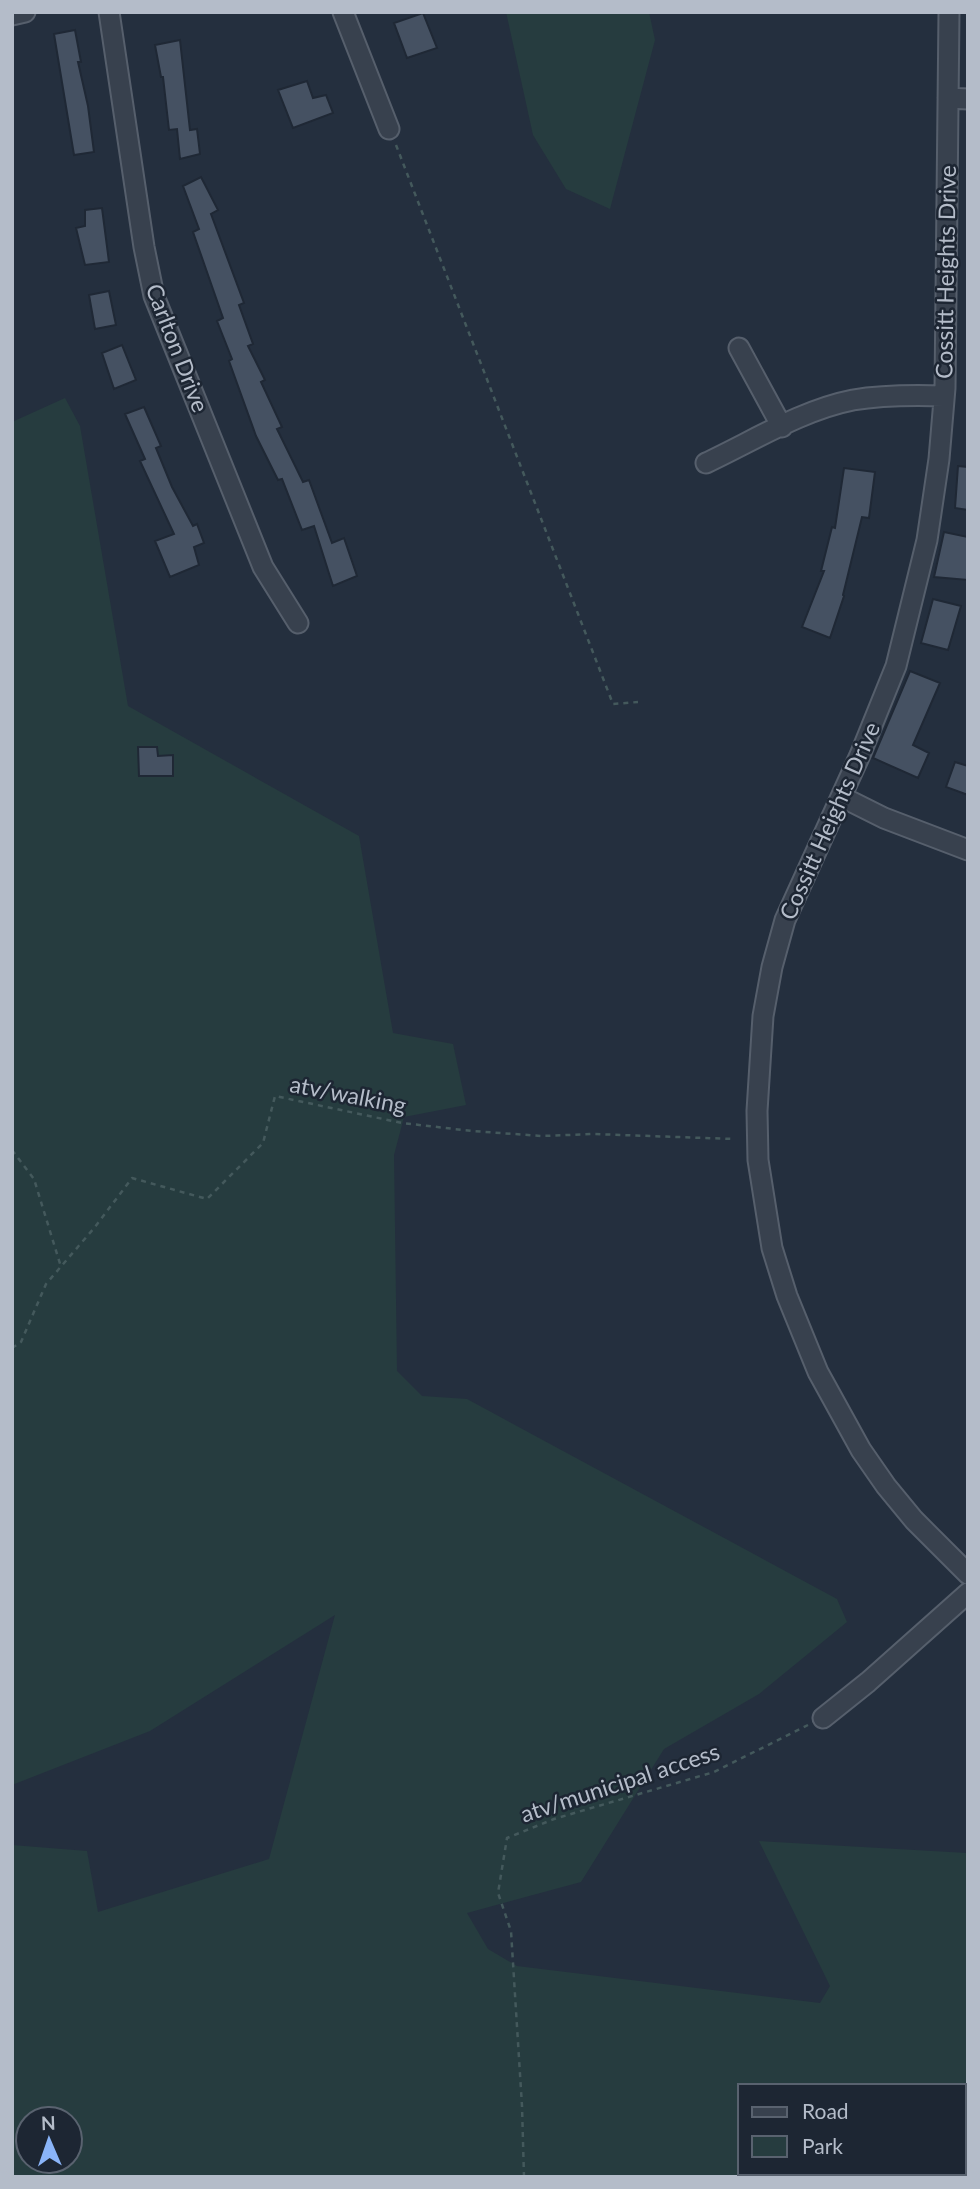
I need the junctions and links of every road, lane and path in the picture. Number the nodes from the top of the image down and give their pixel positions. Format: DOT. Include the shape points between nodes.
graph roads {
  1 [pos="25,12"];
  2 [pos="109,12"];
  3 [pos="343,12"];
  4 [pos="949,12"];
  5 [pos="12,15"];
  6 [pos="958,99"];
  7 [pos="390,129"];
  8 [pos="739,348"];
  9 [pos="944,396"];
  10 [pos="782,426"];
  11 [pos="706,463"];
  12 [pos="298,623"];
  13 [pos="638,702"];
  14 [pos="842,797"];
  15 [pos="968,850"];
  16 [pos="734,1139"];
  17 [pos="12,1150"];
  18 [pos="61,1268"];
  19 [pos="12,1348"];
  20 [pos="968,1574"];
  21 [pos="968,1594"];
  22 [pos="823,1718"];
  23 [pos="524,2177"];
  1 -- 5 [label="street"];
  2 -- 12 [label="street, Carlton Drive" via="154,296 263,567"];
  3 -- 7 [label="street"];
  4 -- 6 [label="street, Cossitt Heights Drive"];
  6 -- 9 [label="street, Cossitt Heights Drive"];
  7 -- 13 [label="path" via="613,704"];
  8 -- 10 [label="street"];
  9 -- 10 [label="street" via="852,400"];
  9 -- 14 [label="street, Cossitt Heights Drive" via="932,511 914,597 896,666"];
  10 -- 11 [label="street"];
  14 -- 15 [label="street"];
  14 -- 20 [label="street, Cossitt Heights Drive" via="785,920 772,967 758,1062 758,1160 764,1204 787,1296 838,1411 890,1491"];
  16 -- 18 [label="path, atv/walking" via="472,1131 402,1123 275,1096 263,1143 208,1199 132,1178"];
  17 -- 18 [label="path" via="34,1179"];
  18 -- 19 [label="path, atv/walking" via="46,1284 21,1342"];
  21 -- 22 [label="street"];
  22 -- 23 [label="path, atv/municipal access" via="714,1772 554,1819 507,1838 498,1894 511,1931"];
}
